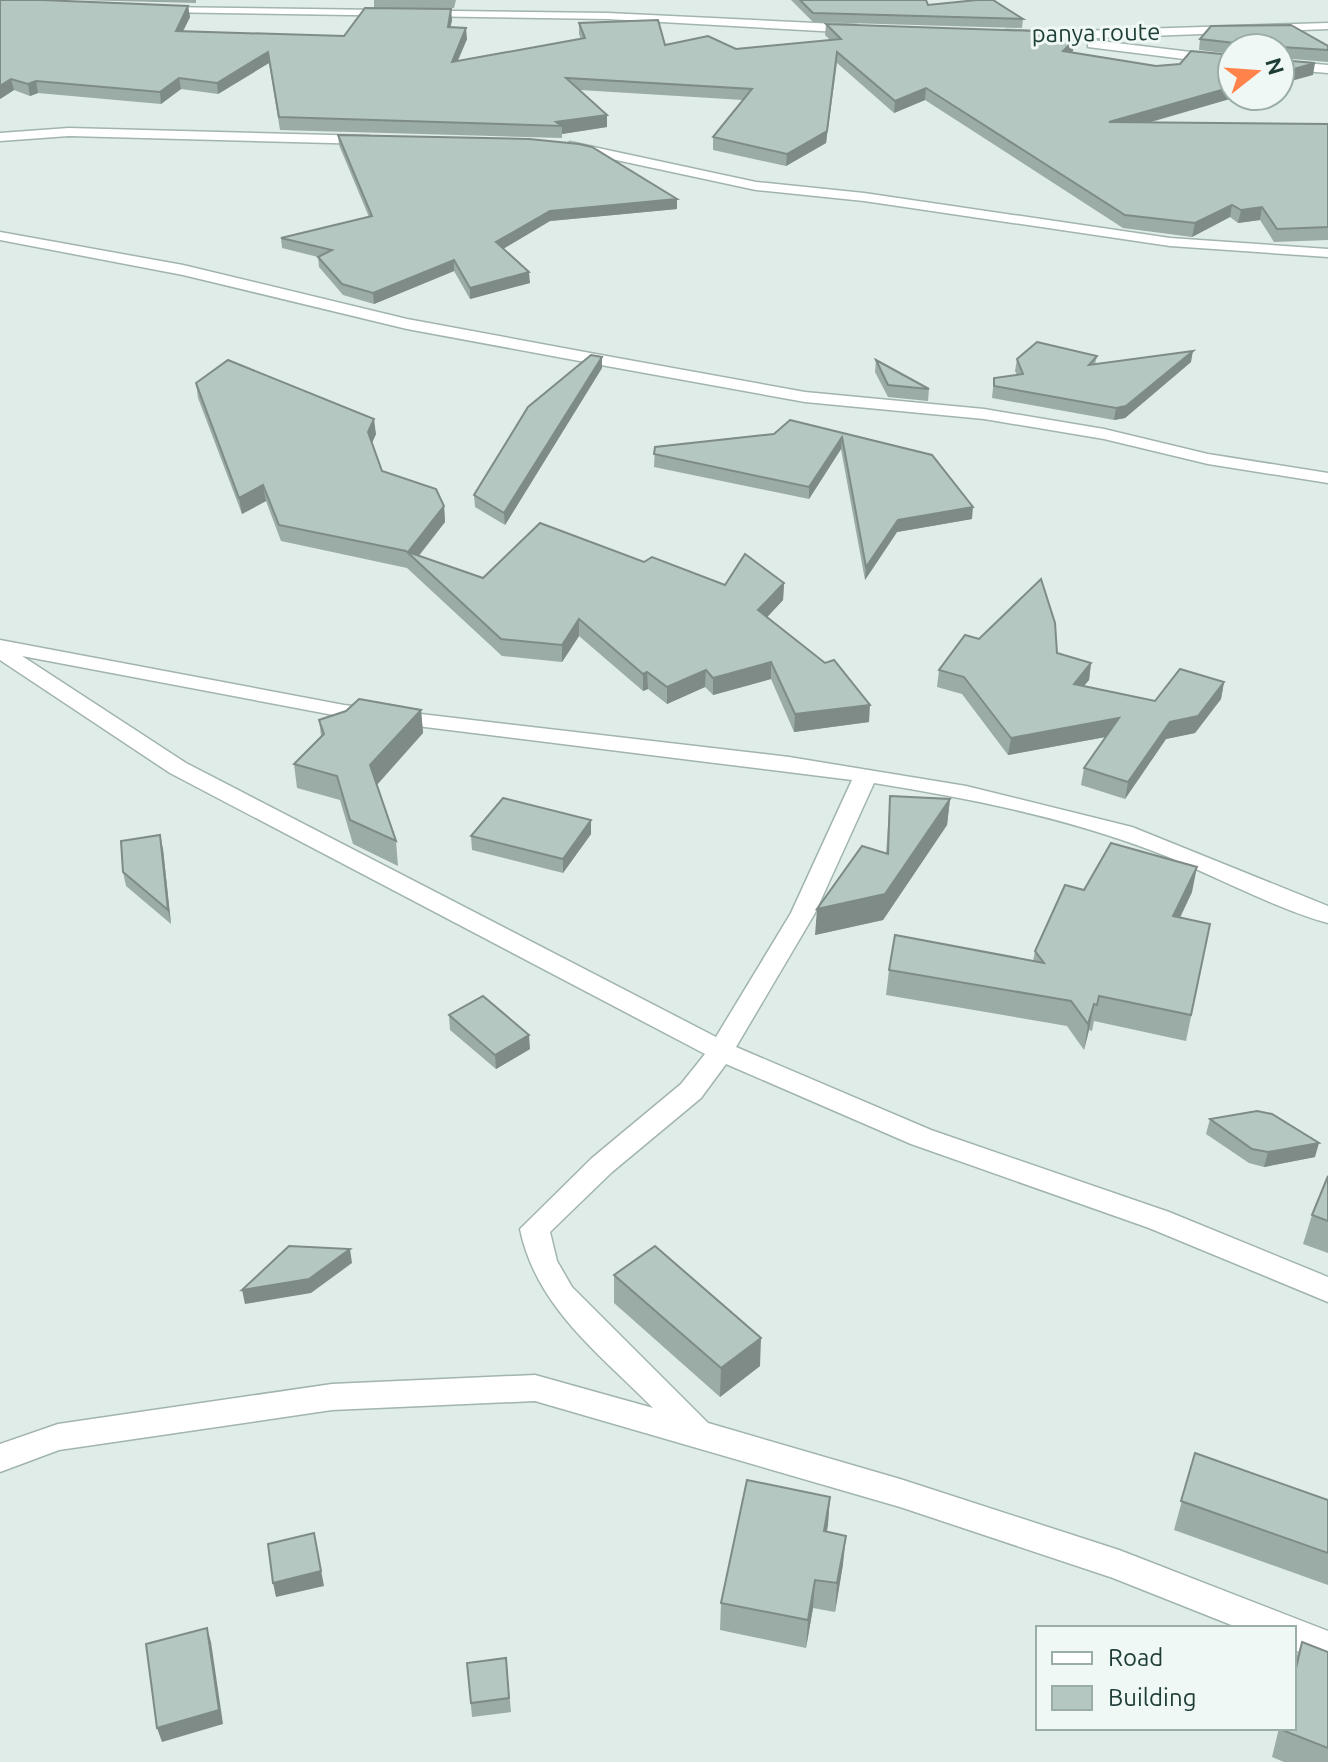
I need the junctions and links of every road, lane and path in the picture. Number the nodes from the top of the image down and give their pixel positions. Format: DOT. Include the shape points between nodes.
graph roads {
  1 [pos="147,9"];
  2 [pos="1328,26"];
  3 [pos="870,29"];
  4 [pos="987,33"];
  5 [pos="1046,36"];
  6 [pos="1216,59"];
  7 [pos="1296,66"];
  8 [pos="1328,69"];
  9 [pos="0,137"];
  10 [pos="386,140"];
  11 [pos="553,144"];
  12 [pos="0,236"];
  13 [pos="1328,253"];
  14 [pos="1328,478"];
  15 [pos="0,648"];
  16 [pos="865,777"];
  17 [pos="1328,915"];
  18 [pos="721,1051"];
  19 [pos="1328,1290"];
  20 [pos="698,1433"];
  21 [pos="0,1458"];
  22 [pos="1274,1626"];
  23 [pos="1296,1635"];
  24 [pos="1328,1647"];
  1 -- 3 [label="street" via="608,16"];
  2 -- 5 [label="street, panya route"];
  4 -- 5 [label="street, panya route"];
  5 -- 6 [label="street"];
  7 -- 8 [label="street"];
  9 -- 10 [label="street" via="69,132"];
  11 -- 13 [label="street" via="756,186 1170,242"];
  12 -- 14 [label="street" via="601,360 805,397 984,414"];
  15 -- 16 [label="street" via="343,711"];
  15 -- 18 [label="street" via="178,768"];
  16 -- 17 [label="street" via="1055,812 1165,847"];
  16 -- 18 [label="street" via="803,913"];
  18 -- 19 [label="street" via="921,1137 1159,1220"];
  18 -- 20 [label="street" via="691,1091 535,1229 542,1262 561,1295"];
  20 -- 21 [label="street" via="535,1388 300,1401 58,1437"];
  20 -- 22 [label="street" via="1119,1565"];
  23 -- 24 [label="street"];
}
